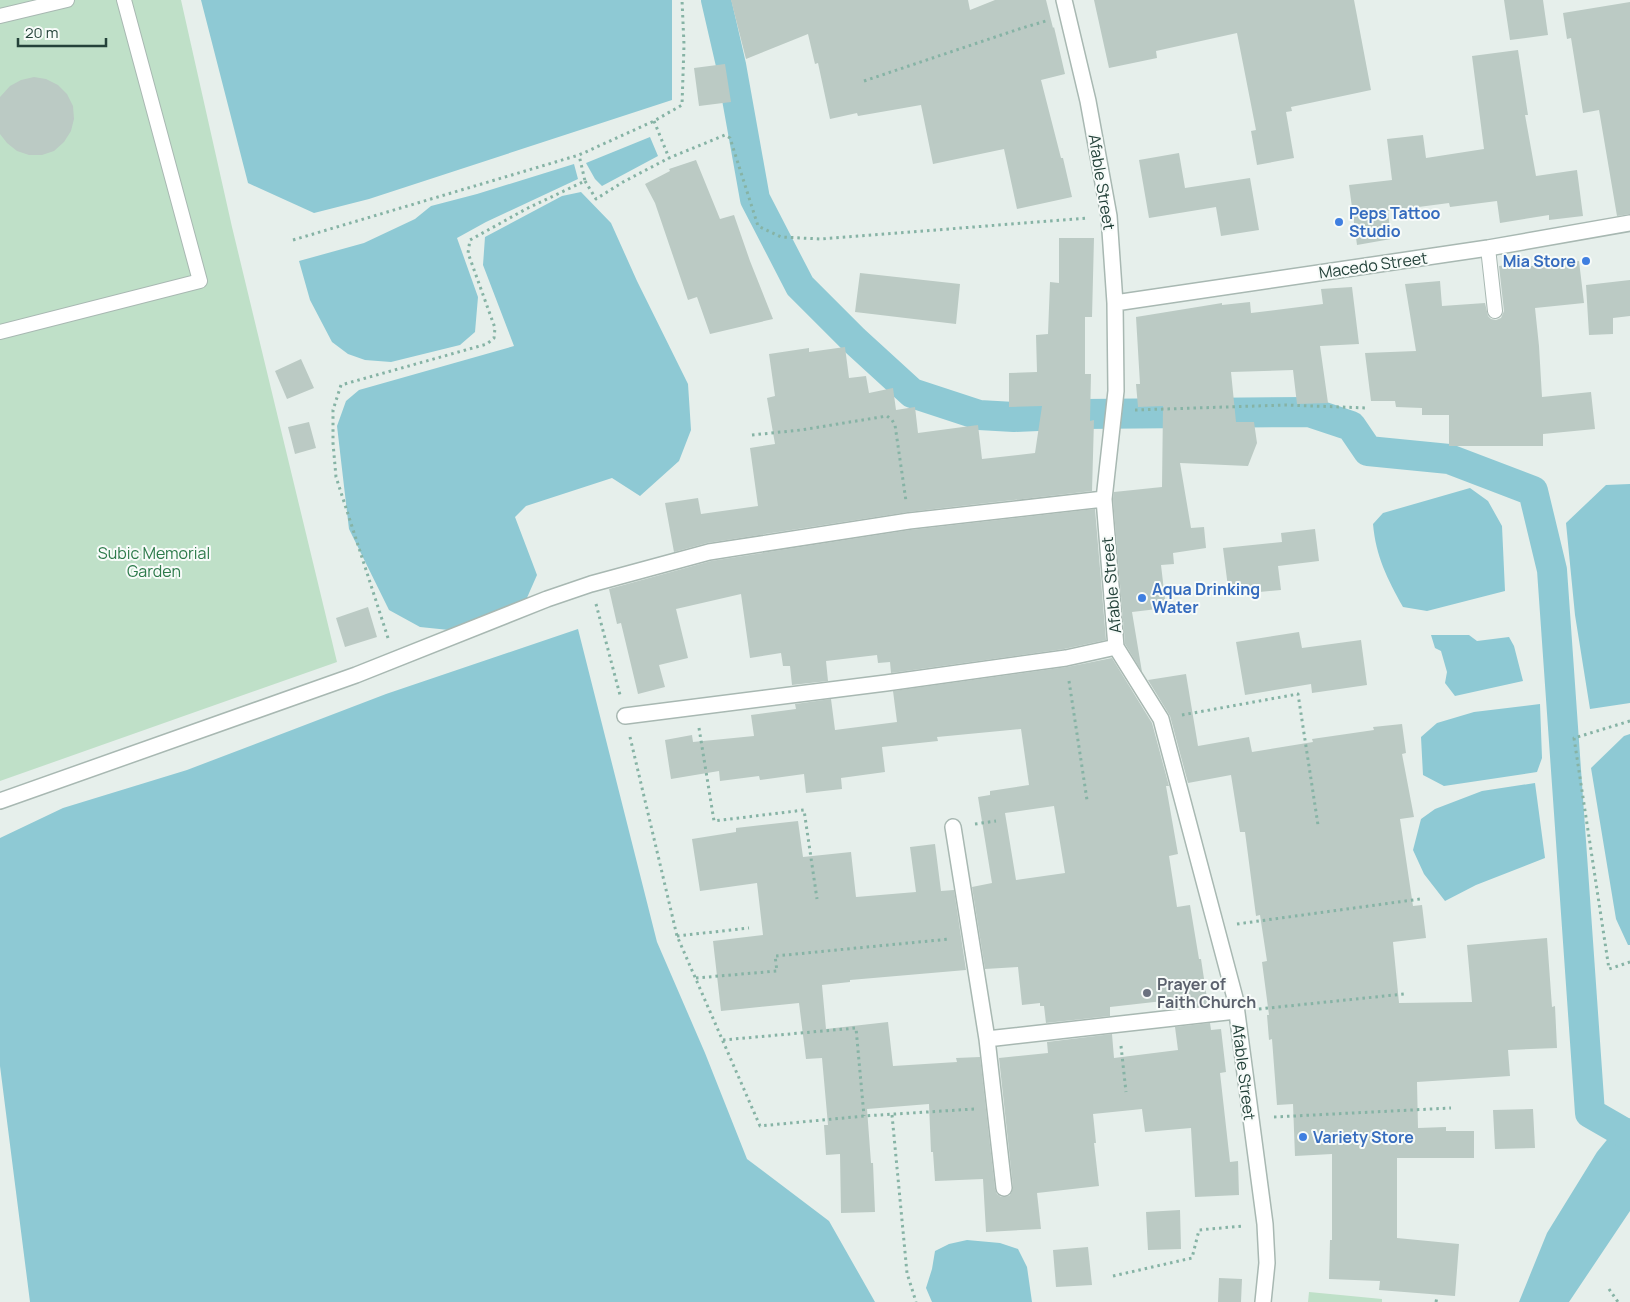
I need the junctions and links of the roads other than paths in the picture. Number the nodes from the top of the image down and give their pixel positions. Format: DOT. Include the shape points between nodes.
graph roads {
  1 [pos="67,0"];
  2 [pos="124,0"];
  3 [pos="1064,0"];
  4 [pos="0,16"];
  5 [pos="1630,223"];
  6 [pos="1488,248"];
  7 [pos="1115,303"];
  8 [pos="1495,311"];
  9 [pos="1,329"];
  10 [pos="1104,499"];
  11 [pos="1116,647"];
  12 [pos="625,716"];
  13 [pos="0,801"];
  14 [pos="952,827"];
  15 [pos="1236,1011"];
  16 [pos="987,1039"];
  17 [pos="1004,1188"];
  18 [pos="1263,1302"];
  1 -- 4 [label="lane"];
  2 -- 9 [label="lane" via="200,281"];
  3 -- 7 [label="street, Afable Street" via="1088,101 1109,216"];
  5 -- 6 [label="street, Macedo Street"];
  6 -- 7 [label="street, Macedo Street"];
  6 -- 8 [label="lane"];
  7 -- 10 [label="street, Afable Street" via="1116,391"];
  10 -- 11 [label="street, Afable Street"];
  10 -- 13 [label="street" via="909,521 709,552 591,584 395,660"];
  11 -- 12 [label="street" via="1066,658"];
  11 -- 15 [label="street, Afable Street" via="1161,718"];
  14 -- 16 [label="street"];
  15 -- 16 [label="street"];
  15 -- 18 [label="street, Afable Street" via="1265,1224 1267,1264"];
  16 -- 17 [label="street"];
}
